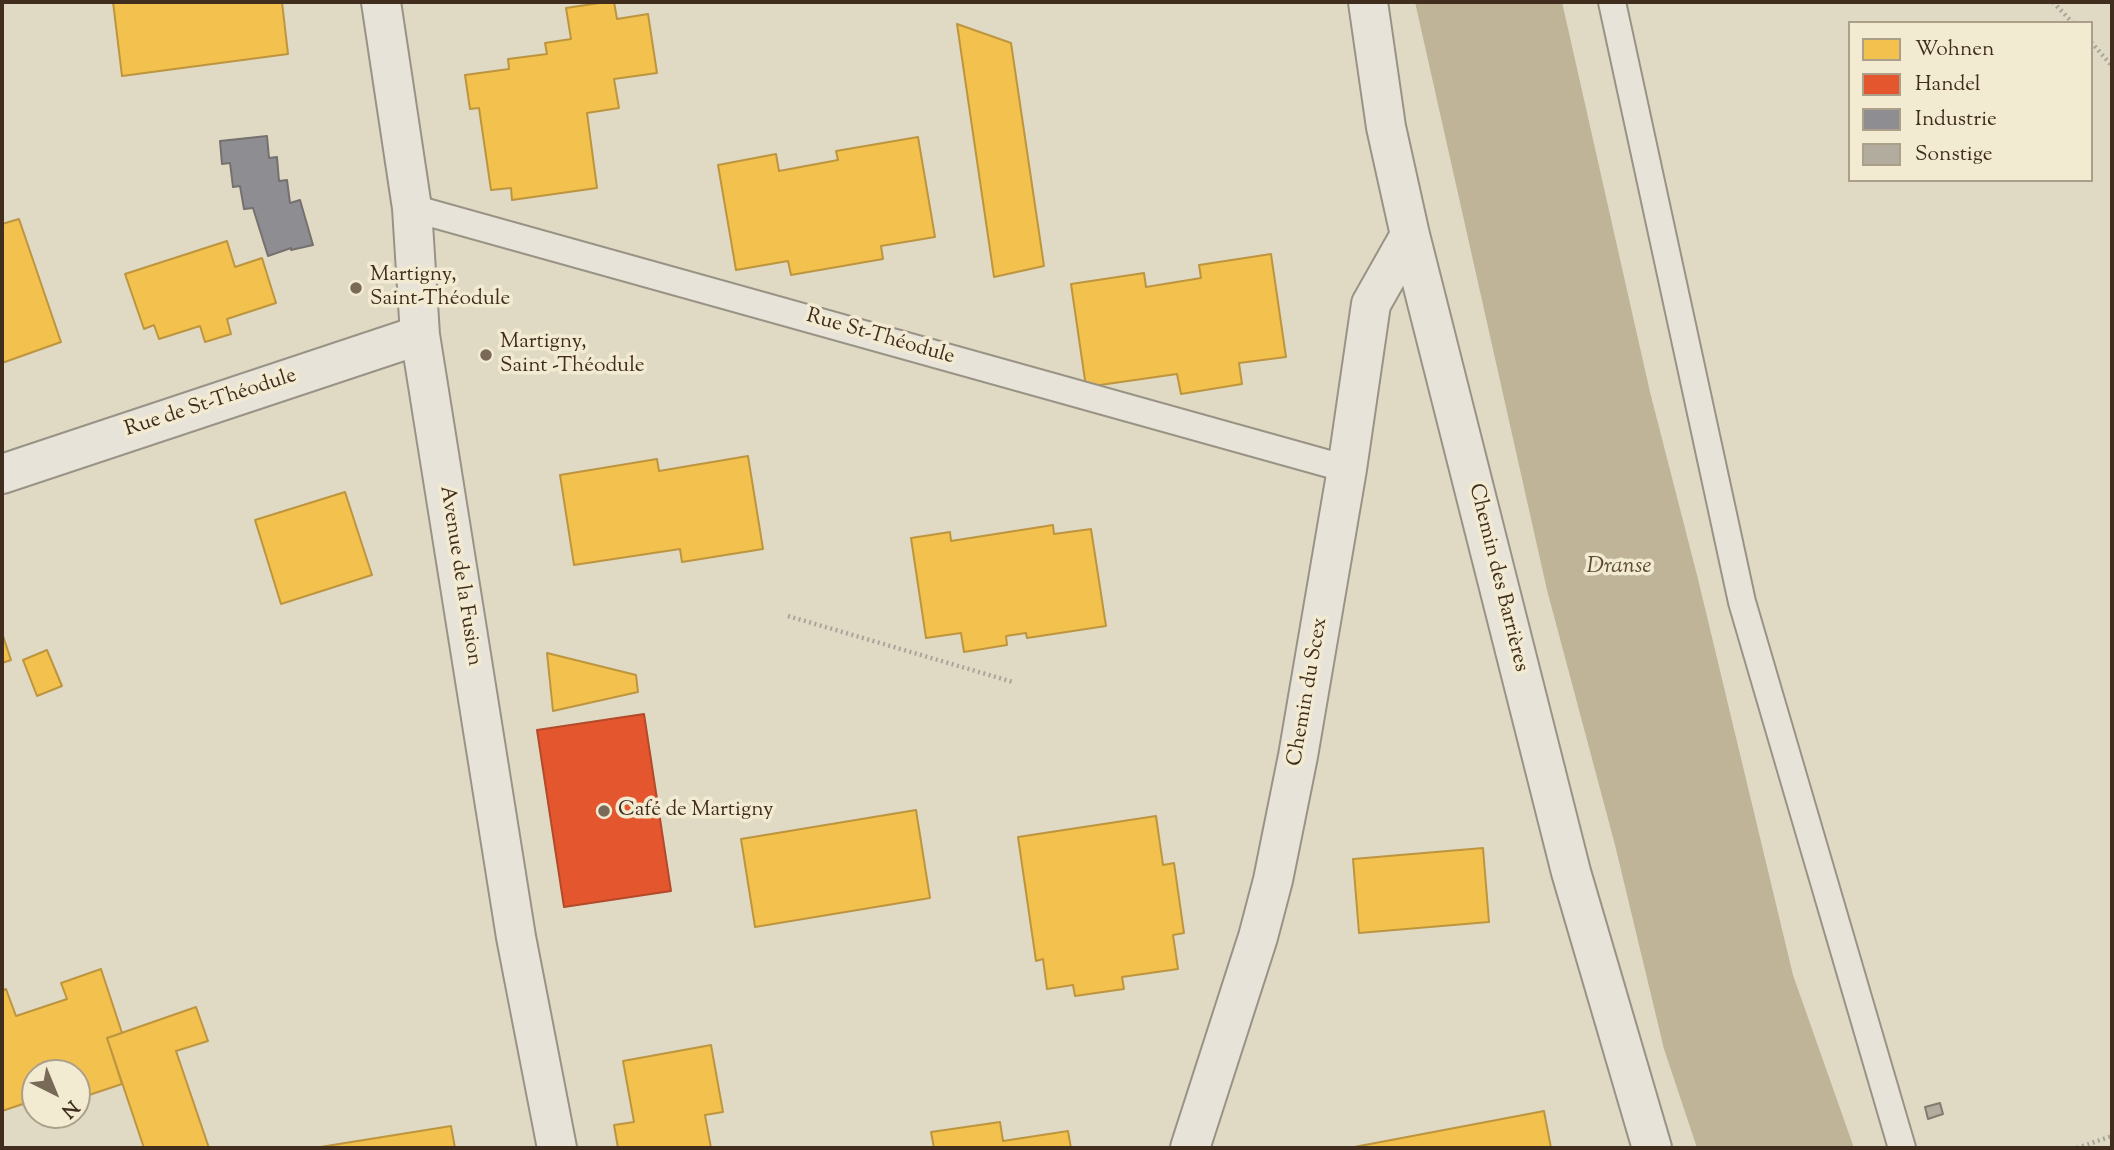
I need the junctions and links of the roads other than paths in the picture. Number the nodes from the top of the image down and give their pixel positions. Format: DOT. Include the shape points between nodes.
graph roads {
  1 [pos="381,2"];
  2 [pos="1367,2"];
  3 [pos="1612,2"];
  4 [pos="412,208"];
  5 [pos="1410,235"];
  6 [pos="420,335"];
  7 [pos="1348,469"];
  8 [pos="2,474"];
  9 [pos="557,1148"];
  10 [pos="1190,1148"];
  11 [pos="1652,1148"];
  12 [pos="1902,1148"];
  1 -- 4 [label="street, Avenue de la Fusion"];
  2 -- 5 [label="street, Chemin des Barrières" via="1386,127"];
  3 -- 12 [label="lane" via="1742,602"];
  4 -- 6 [label="street, Avenue de la Fusion"];
  4 -- 7 [label="lane, Rue St-Théodule"];
  5 -- 7 [label="street, Chemin du Scex" via="1371,304"];
  5 -- 11 [label="street, Chemin des Barrières" via="1571,872"];
  6 -- 8 [label="street, Rue de St-Théodule"];
  6 -- 9 [label="street, Avenue de la Fusion" via="516,937"];
  7 -- 10 [label="street, Chemin du Scex" via="1273,880"];
}
